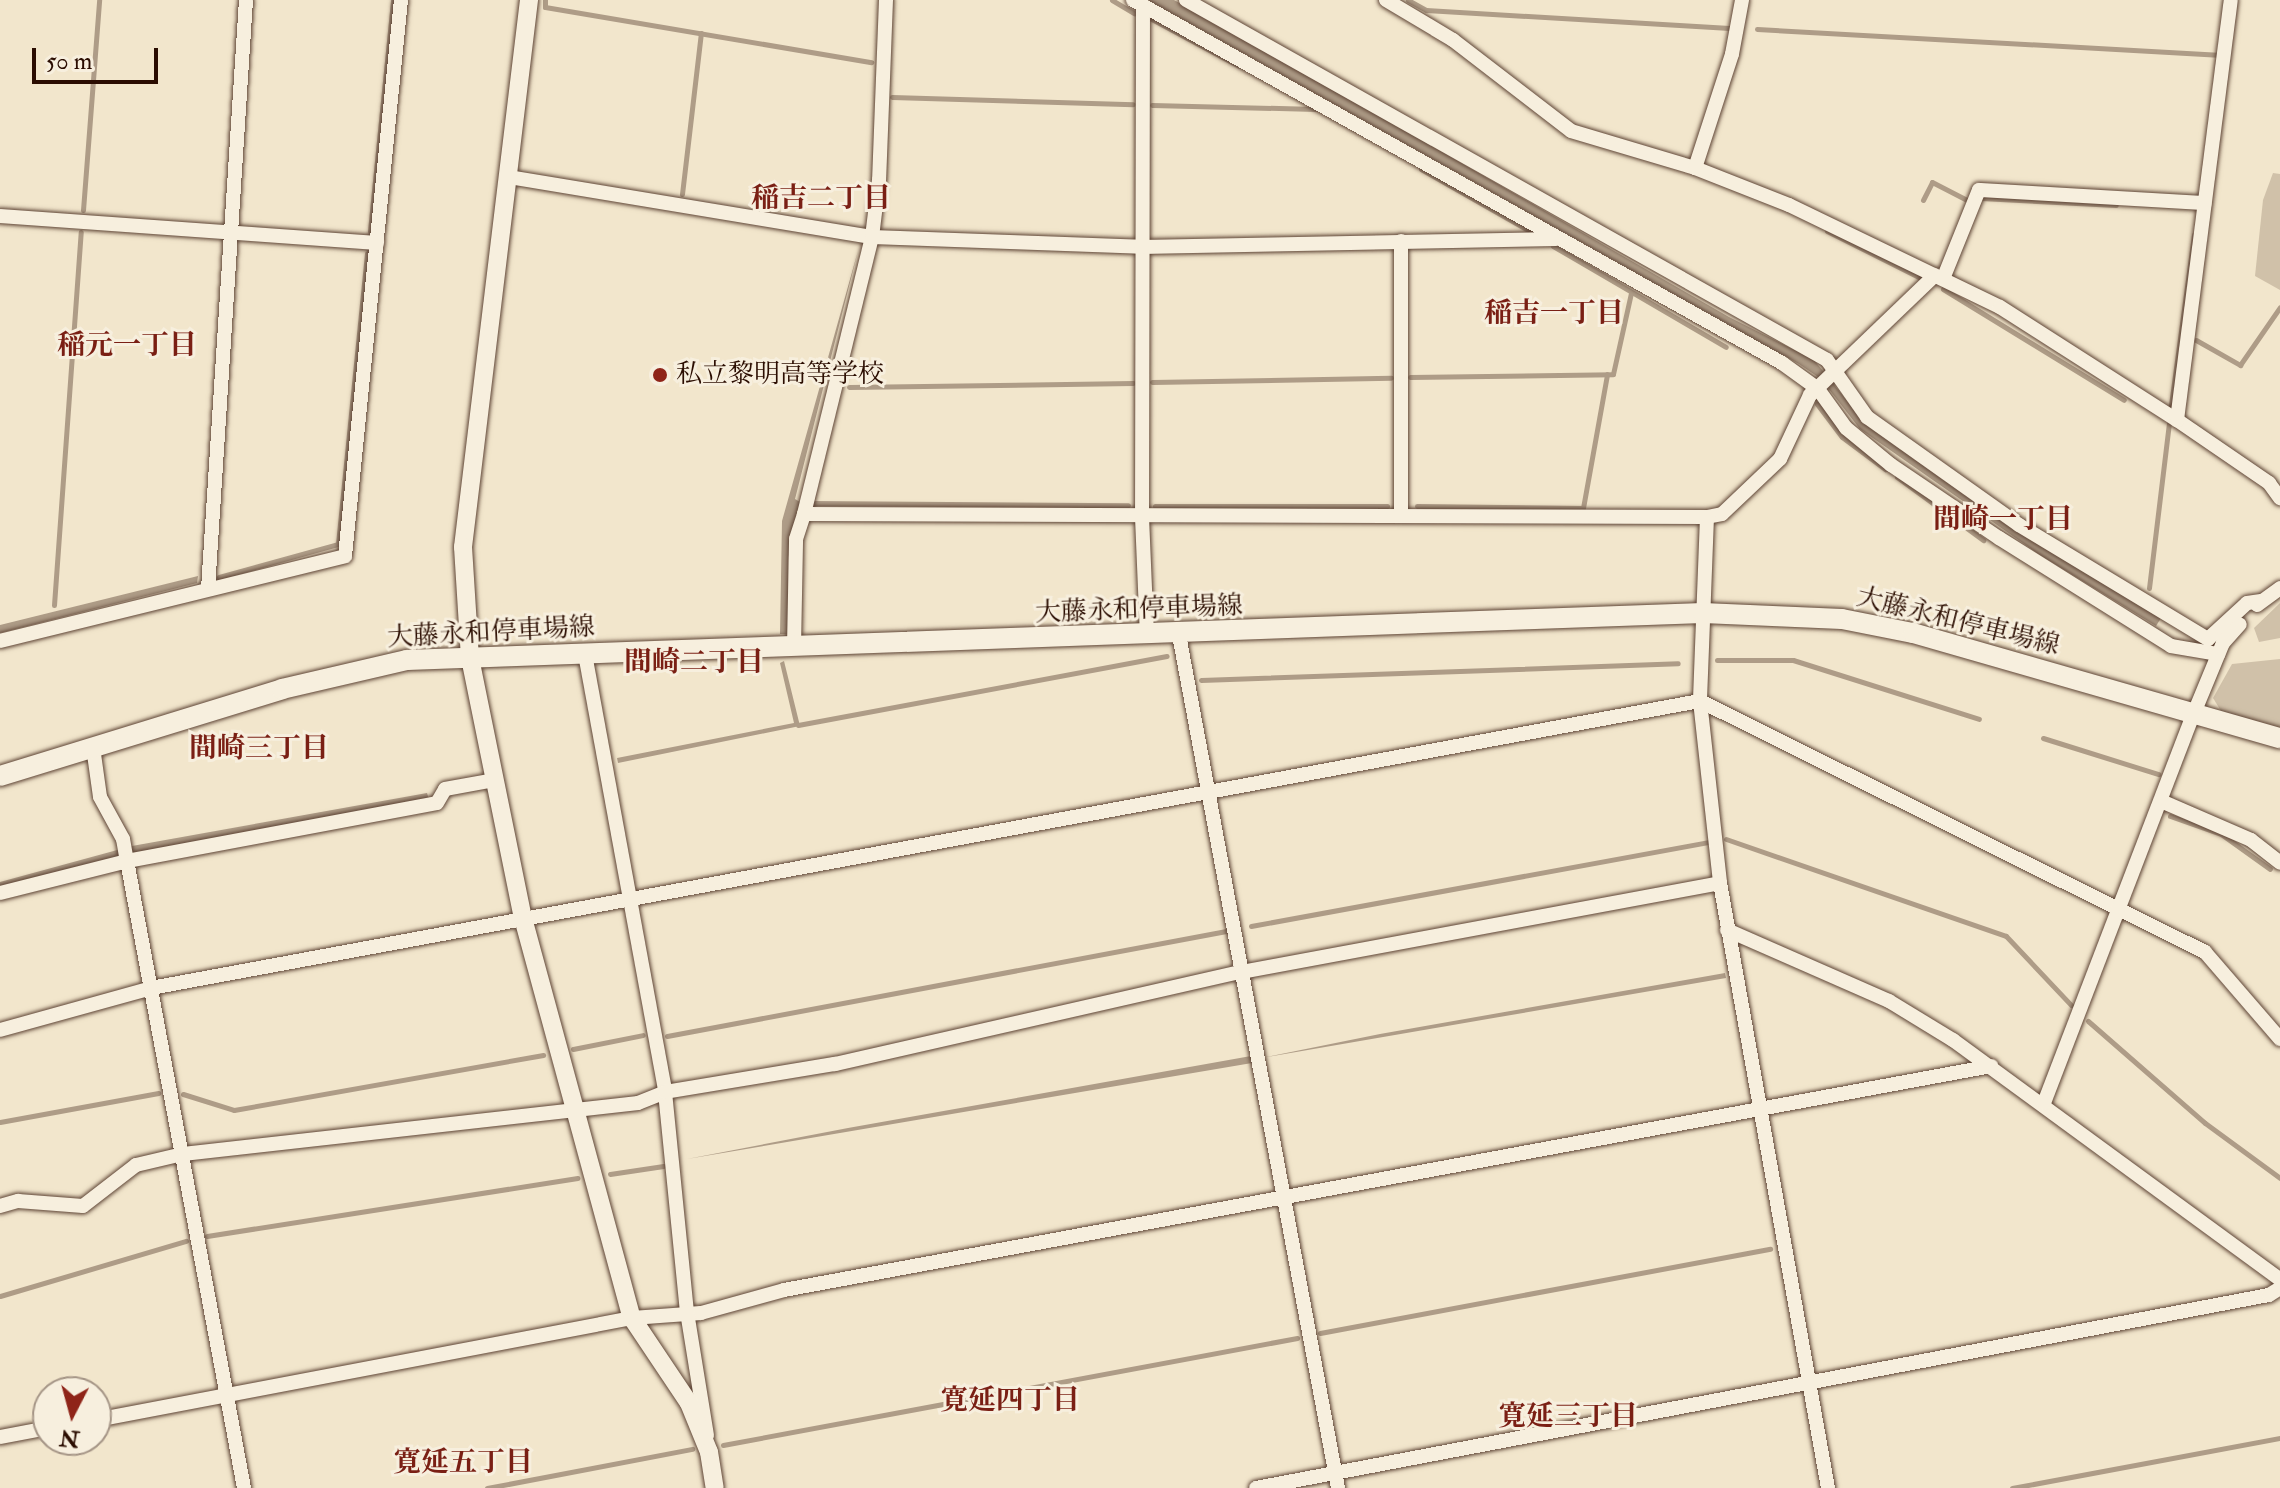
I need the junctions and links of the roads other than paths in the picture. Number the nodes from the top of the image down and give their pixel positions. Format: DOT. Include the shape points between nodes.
graph roads {
  1 [pos="246,0"];
  2 [pos="401,0"];
  3 [pos="529,0"];
  4 [pos="886,0"];
  5 [pos="1186,0"];
  6 [pos="1386,0"];
  7 [pos="1742,0"];
  8 [pos="2231,0"];
  9 [pos="1138,3"];
  10 [pos="1695,168"];
  11 [pos="509,177"];
  12 [pos="2205,203"];
  13 [pos="0,216"];
  14 [pos="229,232"];
  15 [pos="872,237"];
  16 [pos="1556,239"];
  17 [pos="1401,241"];
  18 [pos="377,243"];
  19 [pos="1141,247"];
  20 [pos="1939,277"];
  21 [pos="1836,373"];
  22 [pos="1818,389"];
  23 [pos="2177,420"];
  24 [pos="2280,498"];
  25 [pos="806,507"];
  26 [pos="1401,516"];
  27 [pos="1142,517"];
  28 [pos="1707,517"];
  29 [pos="2280,588"];
  30 [pos="208,589"];
  31 [pos="2261,601"];
  32 [pos="1703,613"];
  33 [pos="1147,635"];
  34 [pos="1179,635"];
  35 [pos="0,641"];
  36 [pos="794,647"];
  37 [pos="585,654"];
  38 [pos="2218,654"];
  39 [pos="470,658"];
  40 [pos="1700,701"];
  41 [pos="2194,713"];
  42 [pos="2280,738"];
  43 [pos="93,747"];
  44 [pos="0,776"];
  45 [pos="495,780"];
  46 [pos="1208,790"];
  47 [pos="2161,801"];
  48 [pos="126,855"];
  49 [pos="2280,863"];
  50 [pos="1720,883"];
  51 [pos="0,893"];
  52 [pos="628,898"];
  53 [pos="2121,907"];
  54 [pos="523,918"];
  55 [pos="1727,930"];
  56 [pos="1241,972"];
  57 [pos="151,988"];
  58 [pos="0,1030"];
  59 [pos="2280,1039"];
  60 [pos="1991,1066"];
  61 [pos="665,1092"];
  62 [pos="2044,1103"];
  63 [pos="1758,1110"];
  64 [pos="574,1111"];
  65 [pos="183,1154"];
  66 [pos="1282,1198"];
  67 [pos="0,1206"];
  68 [pos="2280,1279"];
  69 [pos="2280,1288"];
  70 [pos="687,1312"];
  71 [pos="632,1318"];
  72 [pos="1808,1384"];
  73 [pos="227,1396"];
  74 [pos="112,1417"];
  75 [pos="32,1431"];
  76 [pos="0,1437"];
  77 [pos="709,1452"];
  78 [pos="1336,1481"];
  79 [pos="244,1488"];
  80 [pos="715,1488"];
  81 [pos="1256,1488"];
  82 [pos="1828,1488"];
  1 -- 14 [label="street"];
  2 -- 18 [label="street"];
  3 -- 11 [label="street"];
  4 -- 15 [label="street"];
  5 -- 21 [label="street" via="1827,360"];
  6 -- 10 [label="street" via="1453,40 1571,131"];
  7 -- 10 [label="street" via="1732,54"];
  8 -- 12 [label="street"];
  9 -- 16 [label="street"];
  9 -- 19 [label="street"];
  10 -- 20 [label="street" via="1789,205"];
  11 -- 15 [label="street"];
  11 -- 39 [label="street" via="463,547"];
  12 -- 20 [label="street" via="1979,190"];
  12 -- 23 [label="street"];
  13 -- 14 [label="street"];
  14 -- 18 [label="street"];
  14 -- 30 [label="street"];
  15 -- 19 [label="street"];
  15 -- 25 [label="street"];
  16 -- 17 [label="street"];
  16 -- 22 [label="street" via="1782,363"];
  17 -- 19 [label="street"];
  17 -- 26 [label="street"];
  18 -- 30 [label="street" via="345,556"];
  19 -- 27 [label="street"];
  20 -- 21 [label="street"];
  20 -- 23 [label="street" via="2000,307"];
  21 -- 22 [label="street"];
  21 -- 31 [label="street" via="1867,417 2019,525 2208,639 2247,603"];
  22 -- 28 [label="street" via="1780,459 1722,514"];
  22 -- 38 [label="street" via="1846,428 1999,538 2171,646"];
  23 -- 24 [label="street" via="2269,483"];
  25 -- 27 [label="street"];
  25 -- 36 [label="street" via="796,539"];
  26 -- 27 [label="street"];
  26 -- 28 [label="street"];
  27 -- 33 [label="street"];
  28 -- 32 [label="street"];
  29 -- 31 [label="street"];
  30 -- 35 [label="street"];
  31 -- 38 [label="street"];
  32 -- 34 [label="main road, 大藤永和停車場線"];
  32 -- 40 [label="street"];
  32 -- 41 [label="main road, 大藤永和停車場線" via="1842,619 1899,630"];
  33 -- 34 [label="main road, 大藤永和停車場線"];
  33 -- 36 [label="main road, 大藤永和停車場線"];
  34 -- 46 [label="street"];
  36 -- 37 [label="main road, 大藤永和停車場線"];
  37 -- 39 [label="main road, 大藤永和停車場線"];
  37 -- 52 [label="street"];
  38 -- 41 [label="street"];
  39 -- 43 [label="main road, 大藤永和停車場線" via="371,666"];
  39 -- 45 [label="street"];
  40 -- 46 [label="street"];
  40 -- 50 [label="street"];
  40 -- 53 [label="street"];
  41 -- 42 [label="main road, 大藤永和停車場線"];
  41 -- 47 [label="street"];
  43 -- 44 [label="main road, 大藤永和停車場線"];
  43 -- 48 [label="street" via="100,797"];
  45 -- 48 [label="street" via="445,789 437,803"];
  45 -- 54 [label="street"];
  46 -- 52 [label="street"];
  46 -- 56 [label="street"];
  47 -- 49 [label="street" via="2251,840"];
  47 -- 53 [label="street"];
  48 -- 51 [label="street"];
  48 -- 57 [label="street"];
  50 -- 55 [label="street"];
  50 -- 56 [label="street"];
  52 -- 54 [label="street"];
  52 -- 61 [label="street"];
  53 -- 59 [label="street" via="2212,958"];
  53 -- 62 [label="street"];
  54 -- 57 [label="street"];
  54 -- 64 [label="street"];
  55 -- 60 [label="street" via="1889,1001"];
  55 -- 63 [label="street"];
  56 -- 61 [label="street" via="835,1064"];
  56 -- 66 [label="street"];
  57 -- 58 [label="street"];
  57 -- 65 [label="street"];
  60 -- 62 [label="street"];
  60 -- 63 [label="street"];
  61 -- 64 [label="street" via="638,1103"];
  61 -- 70 [label="street"];
  62 -- 68 [label="street"];
  63 -- 66 [label="street"];
  63 -- 72 [label="street"];
  64 -- 65 [label="street"];
  64 -- 71 [label="street"];
  65 -- 67 [label="street" via="136,1165 83,1206 18,1201"];
  65 -- 73 [label="street"];
  66 -- 70 [label="street"];
  66 -- 78 [label="street"];
  69 -- 72 [label="street" via="2269,1295"];
  70 -- 71 [label="street"];
  70 -- 77 [label="street"];
  71 -- 73 [label="street"];
  71 -- 77 [label="street" via="689,1403"];
  72 -- 78 [label="street"];
  72 -- 82 [label="street"];
  73 -- 74 [label="street"];
  73 -- 79 [label="street"];
  75 -- 76 [label="street"];
  77 -- 80 [label="street"];
  78 -- 81 [label="street"];
}
